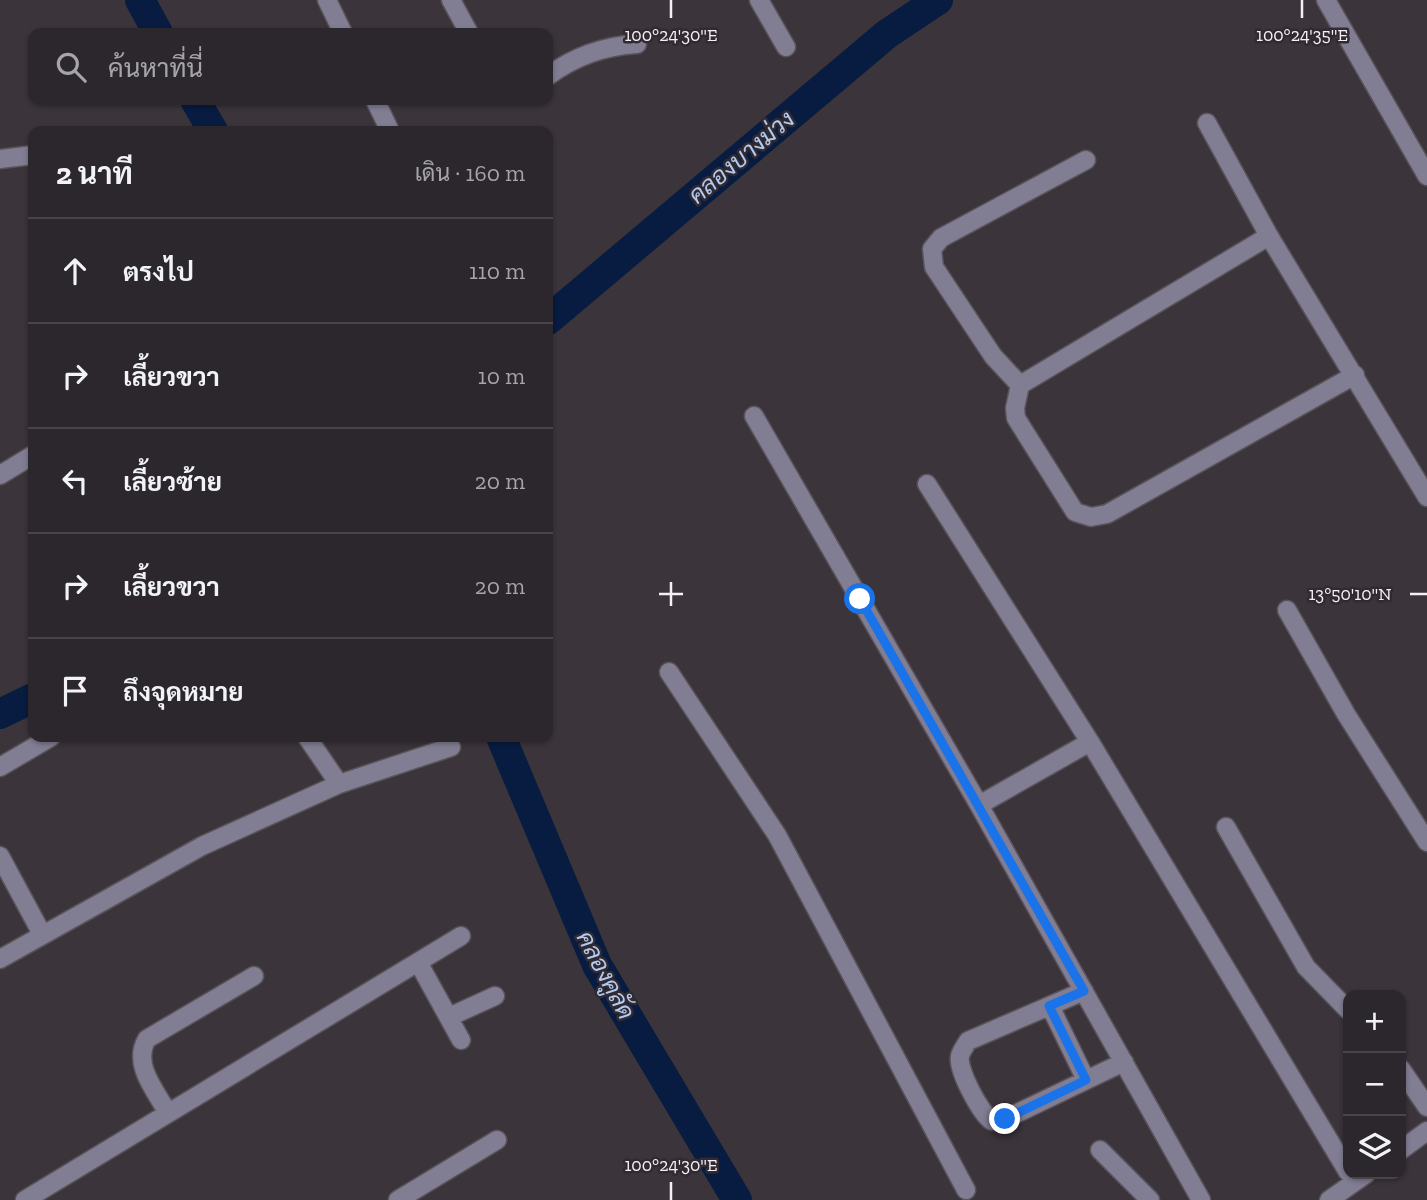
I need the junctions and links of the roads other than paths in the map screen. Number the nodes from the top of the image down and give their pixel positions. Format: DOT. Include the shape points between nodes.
graph roads {
  1 [pos="327,0"];
  2 [pos="451,0"];
  3 [pos="759,0"];
  4 [pos="1326,0"];
  5 [pos="341,28"];
  6 [pos="466,28"];
  7 [pos="637,44"];
  8 [pos="786,47"];
  9 [pos="553,73"];
  10 [pos="377,105"];
  11 [pos="1207,123"];
  12 [pos="388,126"];
  13 [pos="28,156"];
  14 [pos="0,159"];
  15 [pos="1086,160"];
  16 [pos="1427,176"];
  17 [pos="1269,236"];
  18 [pos="1355,375"];
  19 [pos="1020,385"];
  20 [pos="754,416"];
  21 [pos="28,458"];
  22 [pos="0,475"];
  23 [pos="927,484"];
  24 [pos="1427,497"];
  25 [pos="1287,610"];
  26 [pos="669,672"];
  27 [pos="42,742"];
  28 [pos="310,742"];
  29 [pos="1090,742"];
  30 [pos="451,747"];
  31 [pos="0,767"];
  32 [pos="339,784"];
  33 [pos="979,805"];
  34 [pos="1226,827"];
  35 [pos="1427,842"];
  36 [pos="0,856"];
  37 [pos="42,934"];
  38 [pos="461,936"];
  39 [pos="0,959"];
  40 [pos="418,962"];
  41 [pos="254,976"];
  42 [pos="1084,991"];
  43 [pos="495,996"];
  44 [pos="1343,1005"];
  45 [pos="1049,1006"];
  46 [pos="449,1017"];
  47 [pos="461,1040"];
  48 [pos="1124,1062"];
  49 [pos="1406,1076"];
  50 [pos="1086,1080"];
  51 [pos="1427,1107"];
  52 [pos="168,1113"];
  53 [pos="1427,1132"];
  54 [pos="497,1140"];
  55 [pos="1406,1147"];
  56 [pos="1100,1150"];
  57 [pos="1343,1158"];
  58 [pos="1351,1179"];
  59 [pos="970,1195"];
  60 [pos="1193,1197"];
  61 [pos="24,1200"];
  62 [pos="398,1200"];
  63 [pos="951,1200"];
  64 [pos="1150,1200"];
  65 [pos="1329,1200"];
  1 -- 5 [label="street"];
  2 -- 6 [label="street"];
  3 -- 8 [label="street"];
  4 -- 16 [label="street"];
  7 -- 9 [label="street" via="585,53"];
  10 -- 12 [label="street"];
  11 -- 17 [label="street"];
  13 -- 14 [label="street"];
  15 -- 19 [label="street" via="941,238 932,249 934,267 993,356"];
  17 -- 18 [label="street"];
  17 -- 19 [label="street"];
  18 -- 19 [label="street" via="1107,514 1091,517 1075,512 1016,418"];
  18 -- 24 [label="street"];
  20 -- 33 [label="street"];
  21 -- 22 [label="street"];
  23 -- 29 [label="street"];
  25 -- 35 [label="street" via="1346,715"];
  26 -- 59 [label="street" via="777,835"];
  27 -- 31 [label="street"];
  28 -- 32 [label="street"];
  29 -- 33 [label="street"];
  29 -- 57 [label="street"];
  30 -- 32 [label="street"];
  32 -- 37 [label="street" via="202,846"];
  33 -- 42 [label="street"];
  34 -- 44 [label="street" via="1306,967"];
  36 -- 37 [label="street"];
  37 -- 39 [label="street"];
  38 -- 40 [label="street"];
  40 -- 46 [label="street"];
  40 -- 52 [label="street"];
  41 -- 52 [label="street" via="147,1039 140,1050 140,1062"];
  42 -- 45 [label="street"];
  42 -- 48 [label="street"];
  43 -- 46 [label="street"];
  45 -- 50 [label="street"];
  45 -- 50 [label="street" via="968,1041 960,1056 961,1069 984,1116 992,1121 1005,1119"];
  46 -- 47 [label="street"];
  48 -- 50 [label="street"];
  48 -- 60 [label="street"];
  49 -- 51 [label="street"];
  52 -- 61 [label="street"];
  53 -- 55 [label="street"];
  54 -- 62 [label="street"];
  56 -- 64 [label="street"];
  58 -- 65 [label="street"];
  59 -- 63 [label="street"];
}
